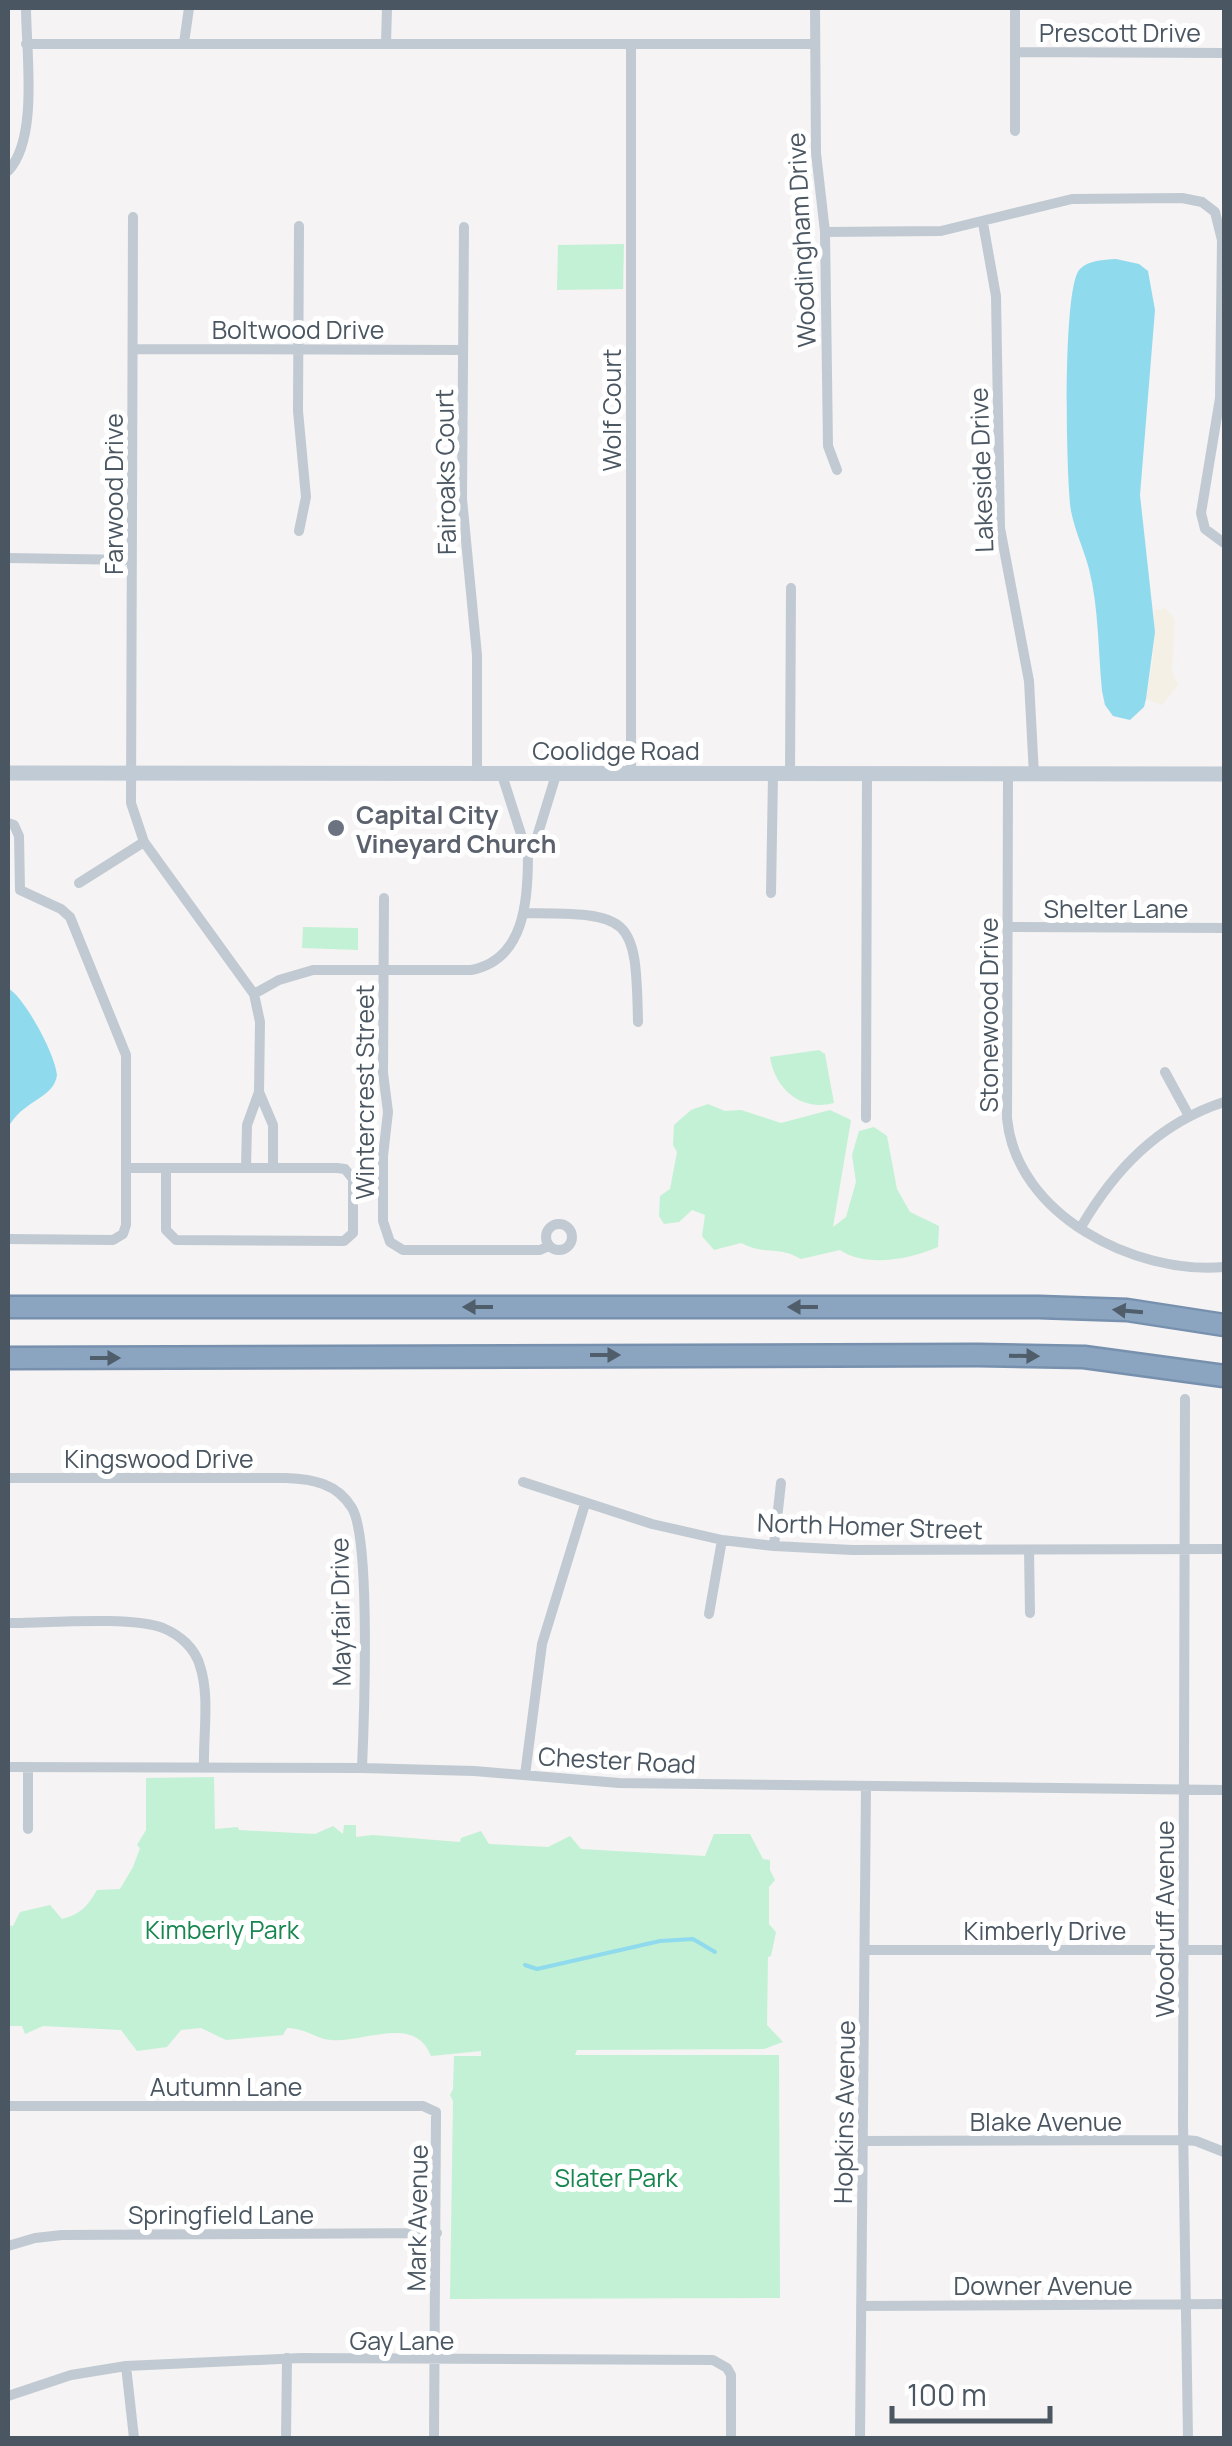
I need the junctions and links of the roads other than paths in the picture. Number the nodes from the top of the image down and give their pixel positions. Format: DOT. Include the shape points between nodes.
graph roads {
  1 [pos="26,8"];
  2 [pos="189,8"];
  3 [pos="387,8"];
  4 [pos="814,8"];
  5 [pos="1015,8"];
  6 [pos="386,42"];
  7 [pos="184,43"];
  8 [pos="26,44"];
  9 [pos="814,44"];
  10 [pos="631,46"];
  11 [pos="1015,52"];
  12 [pos="1224,52"];
  13 [pos="1015,132"];
  14 [pos="8,171"];
  15 [pos="133,216"];
  16 [pos="983,223"];
  17 [pos="299,226"];
  18 [pos="464,227"];
  19 [pos="825,232"];
  20 [pos="133,349"];
  21 [pos="298,350"];
  22 [pos="463,350"];
  23 [pos="837,470"];
  24 [pos="299,531"];
  25 [pos="1224,543"];
  26 [pos="8,558"];
  27 [pos="132,560"];
  28 [pos="792,588"];
  29 [pos="132,772"];
  30 [pos="8,773"];
  31 [pos="1034,774"];
  32 [pos="1224,774"];
  33 [pos="477,775"];
  34 [pos="502,775"];
  35 [pos="631,775"];
  36 [pos="773,775"];
  37 [pos="790,775"];
  38 [pos="1008,775"];
  39 [pos="556,776"];
  40 [pos="867,776"];
  41 [pos="8,823"];
  42 [pos="144,842"];
  43 [pos="528,856"];
  44 [pos="79,883"];
  45 [pos="771,893"];
  46 [pos="384,898"];
  47 [pos="525,913"];
  48 [pos="1008,927"];
  49 [pos="1224,928"];
  50 [pos="385,968"];
  51 [pos="254,994"];
  52 [pos="638,1022"];
  53 [pos="1165,1072"];
  54 [pos="259,1092"];
  55 [pos="1224,1102"];
  56 [pos="249,1116"];
  57 [pos="272,1116"];
  58 [pos="1189,1116"];
  59 [pos="866,1118"];
  60 [pos="127,1168"];
  61 [pos="166,1168"];
  62 [pos="246,1168"];
  63 [pos="274,1168"];
  64 [pos="1080,1227"];
  65 [pos="8,1240"];
  66 [pos="549,1246"];
  67 [pos="1224,1268"];
  68 [pos="8,1307"];
  69 [pos="1224,1326"];
  70 [pos="8,1358"];
  71 [pos="1224,1376"];
  72 [pos="1186,1399"];
  73 [pos="8,1478"];
  74 [pos="311,1480"];
  75 [pos="523,1482"];
  76 [pos="780,1483"];
  77 [pos="585,1504"];
  78 [pos="722,1540"];
  79 [pos="774,1546"];
  80 [pos="1185,1549"];
  81 [pos="1224,1549"];
  82 [pos="1030,1550"];
  83 [pos="1030,1613"];
  84 [pos="710,1614"];
  85 [pos="8,1622"];
  86 [pos="8,1767"];
  87 [pos="28,1767"];
  88 [pos="204,1767"];
  89 [pos="362,1768"];
  90 [pos="525,1775"];
  91 [pos="866,1786"];
  92 [pos="1184,1790"];
  93 [pos="1224,1790"];
  94 [pos="28,1829"];
  95 [pos="866,1950"];
  96 [pos="1184,1950"];
  97 [pos="1224,1950"];
  98 [pos="8,2106"];
  99 [pos="438,2119"];
  100 [pos="1184,2140"];
  101 [pos="864,2141"];
  102 [pos="1224,2152"];
  103 [pos="437,2233"];
  104 [pos="8,2246"];
  105 [pos="1224,2304"];
  106 [pos="1186,2305"];
  107 [pos="861,2306"];
  108 [pos="287,2358"];
  109 [pos="435,2360"];
  110 [pos="126,2366"];
  111 [pos="8,2396"];
  112 [pos="134,2438"];
  113 [pos="286,2438"];
  114 [pos="434,2438"];
  115 [pos="731,2438"];
  116 [pos="860,2438"];
  117 [pos="1188,2438"];
  1 -- 8 [label="street"];
  2 -- 7 [label="street"];
  3 -- 6 [label="street"];
  4 -- 9 [label="street, Woodingham Drive"];
  5 -- 11 [label="street"];
  6 -- 7 [label="street"];
  6 -- 10 [label="street"];
  7 -- 8 [label="street"];
  8 -- 14 [label="street" via="25,137"];
  9 -- 10 [label="street"];
  9 -- 19 [label="street, Woodingham Drive"];
  10 -- 35 [label="street, Wolf Court"];
  11 -- 12 [label="street, Prescott Drive"];
  11 -- 13 [label="street"];
  15 -- 20 [label="street, Farwood Drive"];
  16 -- 19 [label="street" via="918,232"];
  16 -- 25 [label="street" via="1047,204 1099,198 1195,199 1215,212 1222,240 1220,398 1201,513 1205,529"];
  16 -- 31 [label="street, Lakeside Drive" via="996,296 1000,528 1028,681"];
  17 -- 21 [label="street"];
  18 -- 22 [label="street, Fairoaks Court"];
  19 -- 23 [label="street, Woodingham Drive" via="828,446"];
  20 -- 21 [label="street, Boltwood Drive"];
  20 -- 27 [label="street, Farwood Drive"];
  21 -- 22 [label="street, Boltwood Drive"];
  21 -- 24 [label="street" via="306,498"];
  22 -- 33 [label="street, Fairoaks Court" via="462,526 478,655"];
  26 -- 27 [label="street"];
  27 -- 29 [label="street, Farwood Drive"];
  28 -- 37 [label="street"];
  29 -- 30 [label="street, Coolidge Road"];
  29 -- 33 [label="street, Coolidge Road"];
  29 -- 42 [label="street, Farwood Drive" via="133,814"];
  31 -- 32 [label="street, Coolidge Road"];
  31 -- 38 [label="street, Coolidge Road"];
  33 -- 34 [label="street, Coolidge Road"];
  34 -- 39 [label="street, Coolidge Road"];
  34 -- 43 [label="street"];
  35 -- 36 [label="street, Coolidge Road"];
  35 -- 39 [label="street, Coolidge Road"];
  36 -- 37 [label="street, Coolidge Road"];
  36 -- 45 [label="street"];
  37 -- 40 [label="street, Coolidge Road"];
  38 -- 40 [label="street, Coolidge Road"];
  38 -- 48 [label="street, Stonewood Drive"];
  39 -- 43 [label="street"];
  40 -- 59 [label="street"];
  41 -- 60 [label="street" via="19,836 20,890 70,917 123,1046"];
  42 -- 44 [label="street"];
  42 -- 51 [label="street"];
  43 -- 47 [label="street"];
  46 -- 50 [label="street, Wintercrest Street"];
  47 -- 50 [label="street" via="508,946 482,967"];
  47 -- 52 [label="street" via="603,916 624,929 637,964"];
  48 -- 49 [label="street, Shelter Lane"];
  48 -- 64 [label="street, Stonewood Drive" via="1009,1137 1032,1184"];
  50 -- 51 [label="street" via="313,970"];
  50 -- 66 [label="street, Wintercrest Street" via="383,1221 390,1242 403,1250"];
  51 -- 54 [label="street"];
  53 -- 58 [label="street"];
  54 -- 56 [label="street"];
  54 -- 57 [label="street"];
  55 -- 58 [label="street"];
  56 -- 57 [label="street" via="260,1109"];
  56 -- 62 [label="street"];
  57 -- 63 [label="street"];
  58 -- 64 [label="street" via="1126,1163"];
  60 -- 61 [label="street"];
  60 -- 65 [label="street" via="126,1226 118,1239"];
  61 -- 62 [label="street"];
  61 -- 63 [label="street" via="166,1230 176,1240 344,1241 353,1232 349,1171"];
  62 -- 63 [label="street"];
  64 -- 67 [label="street, Stonewood Drive" via="1146,1259"];
  69 -- 68 [label="highway, one-way" via="1126,1310 1040,1306"];
  70 -- 71 [label="highway, one-way" via="1084,1356"];
  72 -- 80 [label="street, Woodruff Avenue"];
  73 -- 74 [label="street, Kingswood Drive"];
  74 -- 89 [label="street, Mayfair Drive" via="341,1493 361,1536"];
  75 -- 77 [label="street, North Homer Street"];
  76 -- 79 [label="street"];
  77 -- 78 [label="street, North Homer Street"];
  77 -- 90 [label="street" via="542,1644"];
  78 -- 79 [label="street, North Homer Street"];
  78 -- 84 [label="street"];
  79 -- 82 [label="street, North Homer Street"];
  80 -- 81 [label="street, North Homer Street"];
  80 -- 82 [label="street, North Homer Street"];
  80 -- 92 [label="street, Woodruff Avenue"];
  82 -- 83 [label="street"];
  85 -- 88 [label="street" via="133,1623 183,1639 204,1680"];
  86 -- 87 [label="street, Chester Road"];
  87 -- 88 [label="street, Chester Road"];
  87 -- 94 [label="street"];
  88 -- 89 [label="street, Chester Road"];
  89 -- 90 [label="street, Chester Road"];
  90 -- 91 [label="street, Chester Road"];
  91 -- 92 [label="street, Chester Road"];
  91 -- 95 [label="street, Hopkins Avenue"];
  92 -- 93 [label="street, Chester Road"];
  92 -- 96 [label="street, Woodruff Avenue"];
  95 -- 96 [label="street, Kimberly Drive"];
  95 -- 101 [label="street, Hopkins Avenue"];
  96 -- 97 [label="street, Kimberly Drive"];
  96 -- 100 [label="street, Woodruff Avenue"];
  98 -- 99 [label="street, Autumn Lane" via="424,2106"];
  99 -- 103 [label="street, Mark Avenue"];
  100 -- 101 [label="street, Blake Avenue"];
  100 -- 102 [label="street, Blake Avenue"];
  100 -- 106 [label="street, Woodruff Avenue"];
  101 -- 107 [label="street, Hopkins Avenue"];
  103 -- 104 [label="street, Springfield Lane" via="62,2235"];
  103 -- 109 [label="street, Mark Avenue"];
  105 -- 106 [label="street, Downer Avenue"];
  106 -- 107 [label="street, Downer Avenue"];
  106 -- 117 [label="street, Woodruff Avenue"];
  107 -- 116 [label="street, Hopkins Avenue"];
  108 -- 109 [label="street, Gay Lane"];
  108 -- 110 [label="street, Gay Lane"];
  108 -- 113 [label="street"];
  109 -- 114 [label="street, Mark Avenue"];
  109 -- 115 [label="street, Gay Lane" via="713,2360 730,2375"];
  110 -- 111 [label="street, Gay Lane" via="71,2374"];
  110 -- 112 [label="street"];
}
